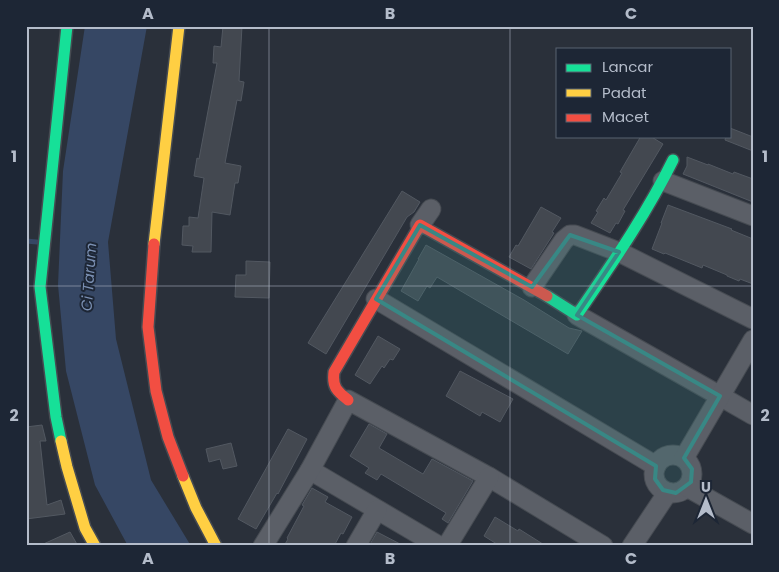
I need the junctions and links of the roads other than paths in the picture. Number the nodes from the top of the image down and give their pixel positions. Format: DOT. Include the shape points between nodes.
graph roads {
  1 [pos="67,26"];
  2 [pos="179,26"];
  3 [pos="673,160"];
  4 [pos="663,181"];
  5 [pos="431,209"];
  6 [pos="753,216"];
  7 [pos="420,225"];
  8 [pos="619,252"];
  9 [pos="532,287"];
  10 [pos="33,288"];
  11 [pos="376,299"];
  12 [pos="577,314"];
  13 [pos="753,319"];
  14 [pos="753,340"];
  15 [pos="720,396"];
  16 [pos="348,400"];
  17 [pos="753,415"];
  18 [pos="684,458"];
  19 [pos="656,466"];
  20 [pos="310,470"];
  21 [pos="489,477"];
  22 [pos="687,487"];
  23 [pos="668,492"];
  24 [pos="378,510"];
  25 [pos="753,524"];
  26 [pos="95,546"];
  27 [pos="216,546"];
  28 [pos="263,546"];
  29 [pos="356,546"];
  30 [pos="439,546"];
  31 [pos="447,546"];
  32 [pos="603,546"];
  33 [pos="632,546"];
  1 -- 10 [label="street" via="43,254"];
  2 -- 27 [label="street" via="152,260 148,327 156,392 168,436 196,508"];
  3 -- 4 [label="street"];
  4 -- 6 [label="street"];
  4 -- 8 [label="street"];
  5 -- 7 [label="street"];
  7 -- 9 [label="street"];
  7 -- 11 [label="street"];
  8 -- 9 [label="street" via="575,234 570,235"];
  8 -- 12 [label="street"];
  8 -- 13 [label="street"];
  9 -- 12 [label="street"];
  10 -- 26 [label="street" via="67,467 85,528"];
  11 -- 16 [label="street" via="334,372 334,388"];
  11 -- 19 [label="street"];
  12 -- 15 [label="street"];
  14 -- 15 [label="street"];
  15 -- 17 [label="street"];
  15 -- 18 [label="street"];
  16 -- 20 [label="street"];
  16 -- 21 [label="street"];
  18 -- 19 [label="street" via="671,455"];
  18 -- 22 [label="street" via="692,469 691,482"];
  19 -- 23 [label="street" via="655,479"];
  20 -- 24 [label="street"];
  20 -- 28 [label="street"];
  21 -- 31 [label="street"];
  21 -- 32 [label="street"];
  22 -- 23 [label="street" via="676,493"];
  22 -- 25 [label="street"];
  23 -- 33 [label="street"];
  24 -- 29 [label="street"];
  24 -- 30 [label="street"];
}
